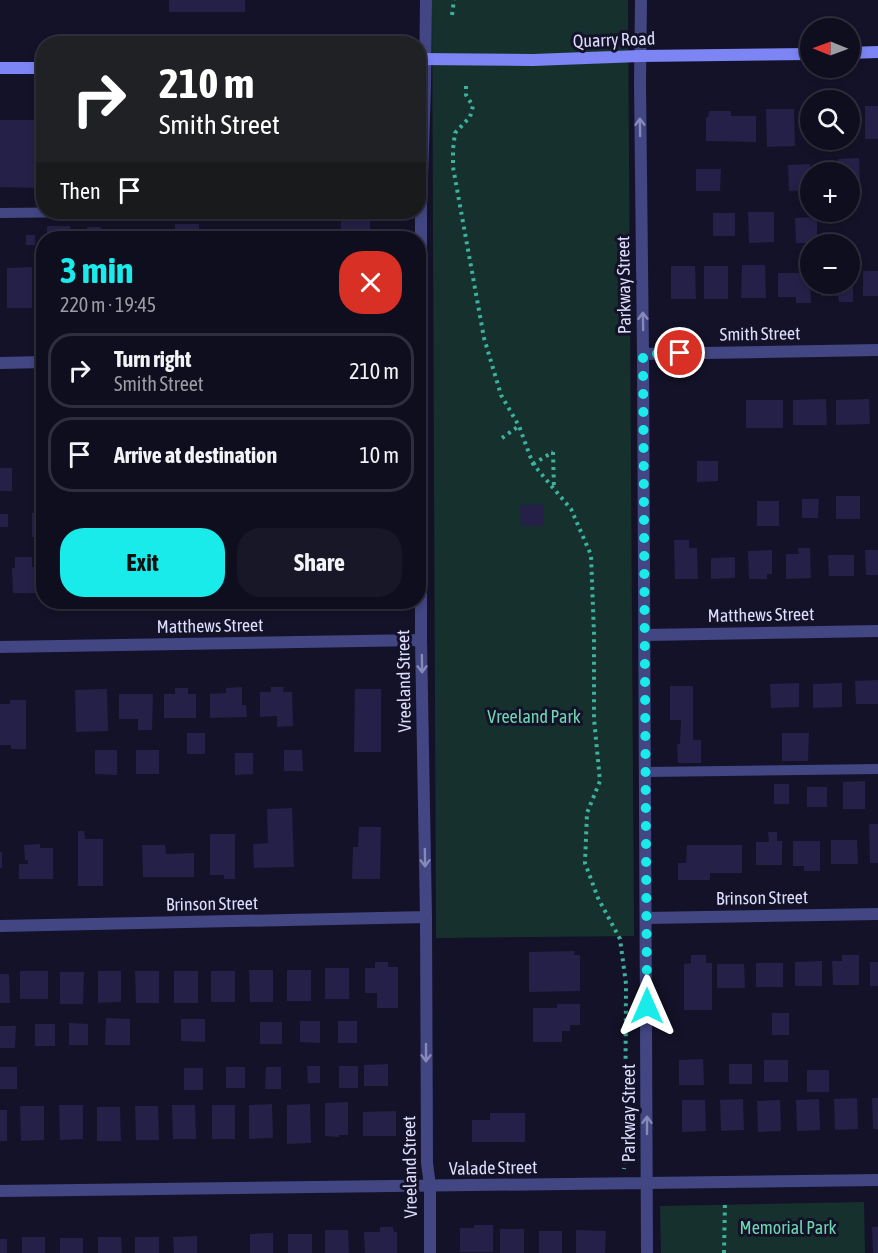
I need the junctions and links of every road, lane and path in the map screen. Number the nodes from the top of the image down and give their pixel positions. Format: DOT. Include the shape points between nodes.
graph roads {
  1 [pos="426,0"];
  2 [pos="454,0"];
  3 [pos="641,0"];
  4 [pos="452,15"];
  5 [pos="424,36"];
  6 [pos="878,52"];
  7 [pos="860,53"];
  8 [pos="800,54"];
  9 [pos="640,56"];
  10 [pos="426,59"];
  11 [pos="0,68"];
  12 [pos="36,68"];
  13 [pos="466,86"];
  14 [pos="0,213"];
  15 [pos="36,213"];
  16 [pos="878,350"];
  17 [pos="643,354"];
  18 [pos="36,362"];
  19 [pos="0,363"];
  20 [pos="519,426"];
  21 [pos="502,438"];
  22 [pos="533,464"];
  23 [pos="554,489"];
  24 [pos="421,609"];
  25 [pos="878,631"];
  26 [pos="645,635"];
  27 [pos="421,640"];
  28 [pos="0,647"];
  29 [pos="878,769"];
  30 [pos="646,772"];
  31 [pos="878,914"];
  32 [pos="426,917"];
  33 [pos="646,918"];
  34 [pos="0,926"];
  35 [pos="878,1180"];
  36 [pos="621,1184"];
  37 [pos="647,1184"];
  38 [pos="430,1186"];
  39 [pos="0,1191"];
  40 [pos="724,1201"];
  41 [pos="430,1253"];
  42 [pos="647,1253"];
  43 [pos="724,1253"];
  1 -- 5 [label="street, Vreeland Street"];
  2 -- 4 [label="path"];
  3 -- 9 [label="street, Parkway Street"];
  6 -- 7 [label="street"];
  8 -- 9 [label="street, Quarry Road"];
  9 -- 10 [label="street, Quarry Road"];
  17 -- 9 [label="street, Parkway Street, one-way"];
  11 -- 12 [label="street"];
  13 -- 20 [label="path" via="473,106 470,117 454,133 453,167 484,338 501,395"];
  14 -- 15 [label="lane"];
  16 -- 17 [label="street, Smith Street"];
  17 -- 26 [label="street, Parkway Street"];
  18 -- 19 [label="street"];
  20 -- 21 [label="path"];
  20 -- 22 [label="path"];
  22 -- 23 [label="path"];
  22 -- 23 [label="path" via="553,452"];
  23 -- 36 [label="path" via="572,508 591,555 594,719 600,781 587,813 585,863 620,939 626,984 625,1161"];
  24 -- 27 [label="street, Vreeland Street"];
  25 -- 26 [label="street, Matthews Street"];
  26 -- 30 [label="street, Parkway Street"];
  27 -- 28 [label="street, Matthews Street"];
  27 -- 32 [label="street, Vreeland Street, one-way"];
  29 -- 30 [label="lane"];
  30 -- 33 [label="street, Parkway Street"];
  31 -- 33 [label="street, Brinson Street"];
  32 -- 34 [label="street, Brinson Street"];
  32 -- 38 [label="street, Vreeland Street, one-way"];
  37 -- 33 [label="street, Parkway Street, one-way"];
  35 -- 37 [label="street, Valade Street"];
  36 -- 37 [label="street, Valade Street"];
  36 -- 38 [label="street, Valade Street"];
  37 -- 42 [label="street, Parkway Street"];
  38 -- 39 [label="street, Valade Street"];
  38 -- 41 [label="street, Vreeland Street"];
  40 -- 43 [label="path"];
}
